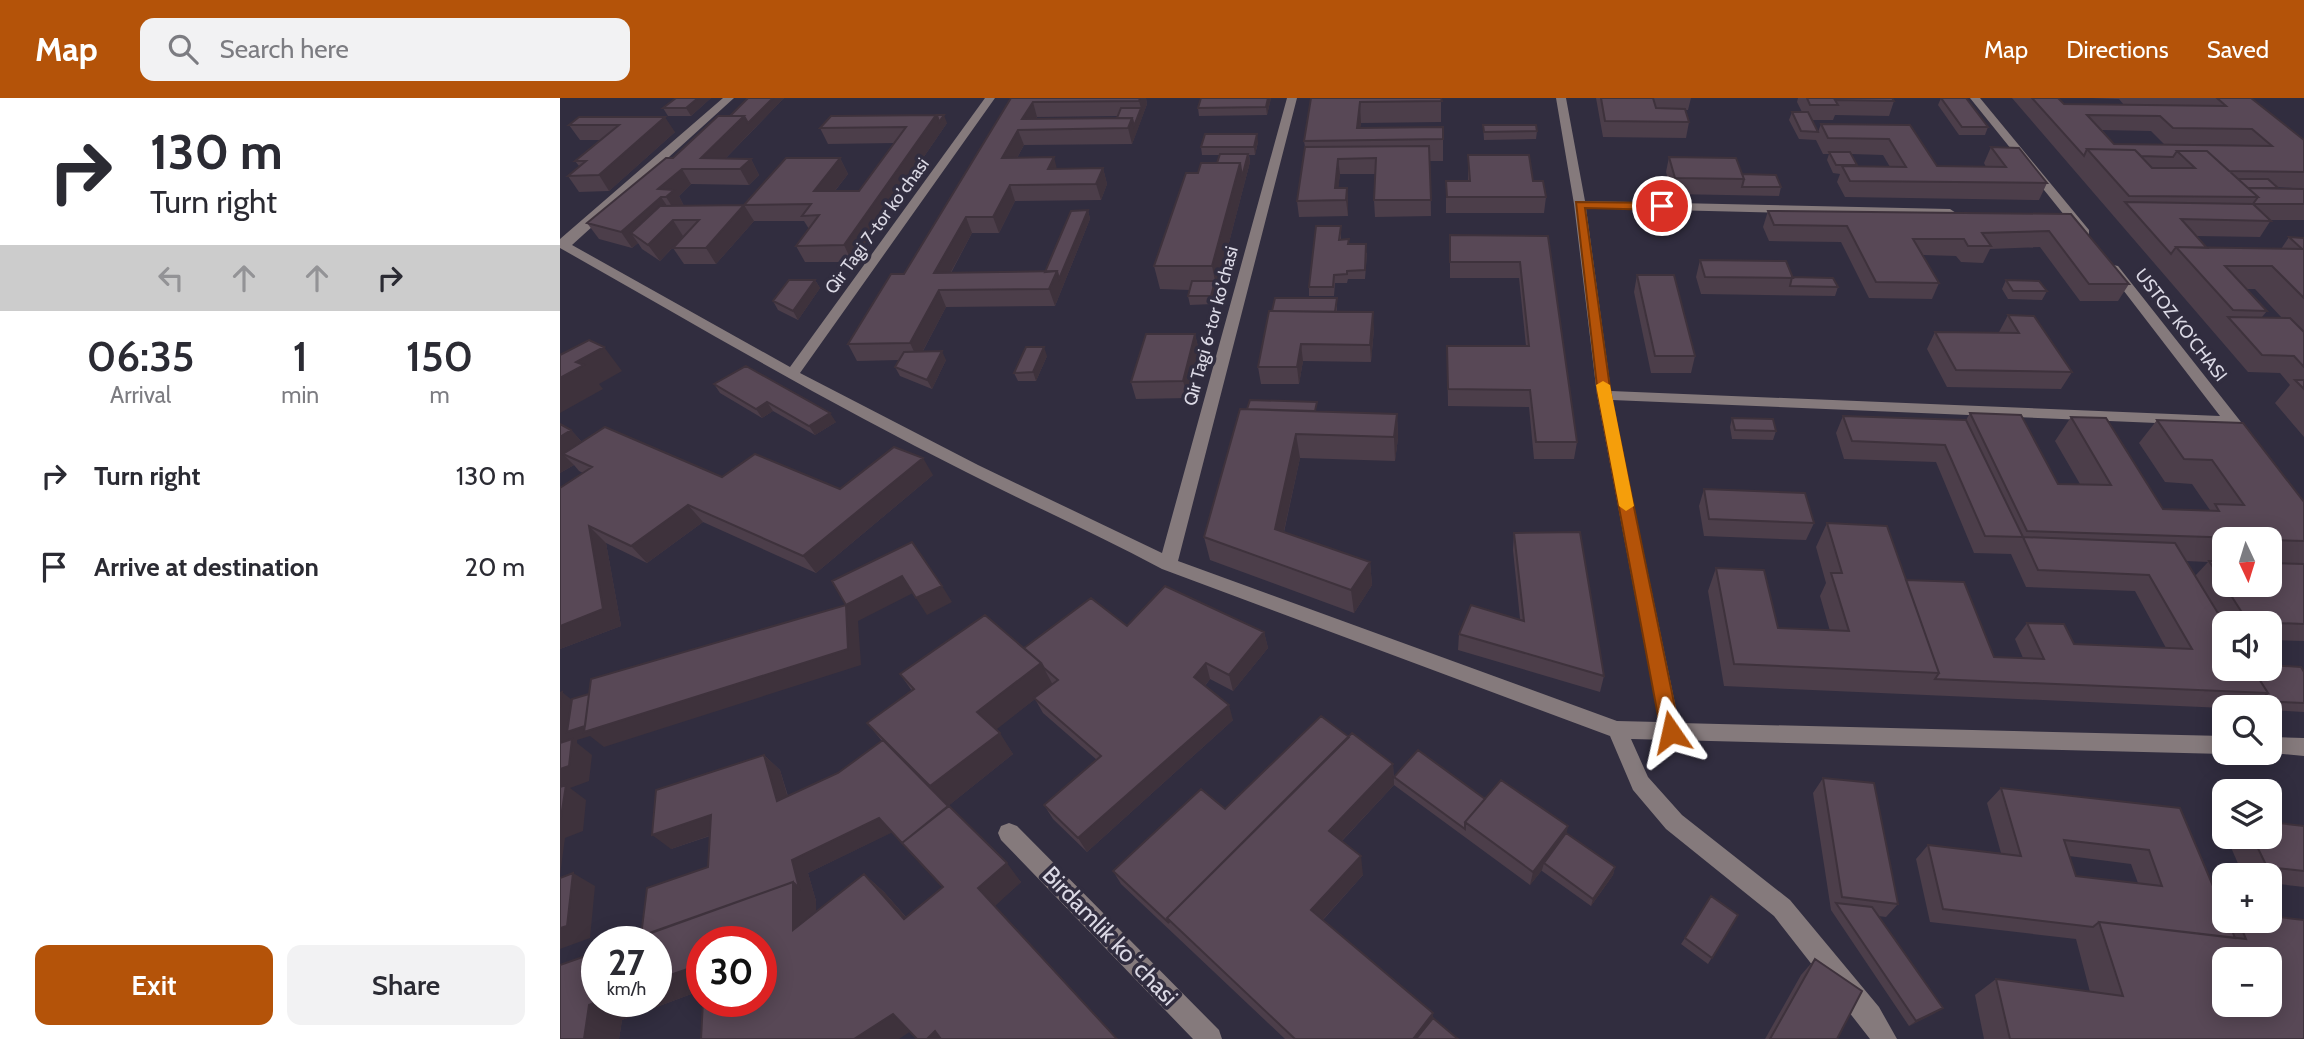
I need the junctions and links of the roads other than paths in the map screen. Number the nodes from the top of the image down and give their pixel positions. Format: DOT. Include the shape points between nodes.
graph roads {
  1 [pos="729,98"];
  2 [pos="990,98"];
  3 [pos="1292,98"];
  4 [pos="1561,98"];
  5 [pos="1975,98"];
  6 [pos="1580,204"];
  7 [pos="1962,213"];
  8 [pos="562,244"];
  9 [pos="792,374"];
  10 [pos="1604,395"];
  11 [pos="2232,421"];
  12 [pos="2248,441"];
  13 [pos="1168,564"];
  14 [pos="1617,730"];
  15 [pos="1671,732"];
  16 [pos="2212,745"];
  17 [pos="2282,746"];
  18 [pos="2304,747"];
  19 [pos="1009,833"];
  20 [pos="1210,1039"];
  21 [pos="1885,1039"];
  1 -- 8 [label="street"];
  2 -- 9 [label="street, Qir Tagi 7-tor koʼchasi"];
  3 -- 13 [label="street, Qir Tagi 6-tor koʼchasi"];
  4 -- 6 [label="street"];
  5 -- 11 [label="street, USTOZ KO'CHASI"];
  6 -- 7 [label="street"];
  6 -- 10 [label="street"];
  8 -- 9 [label="street"];
  9 -- 13 [label="street" via="972,470"];
  10 -- 11 [label="street"];
  10 -- 15 [label="street"];
  11 -- 12 [label="street, USTOZ KO'CHASI"];
  13 -- 14 [label="street"];
  14 -- 15 [label="street"];
  14 -- 21 [label="street" via="1640,783 1674,822 1782,908"];
  15 -- 16 [label="street"];
  17 -- 18 [label="street"];
  19 -- 20 [label="street, Birdamlik koʻchasi"];
}
